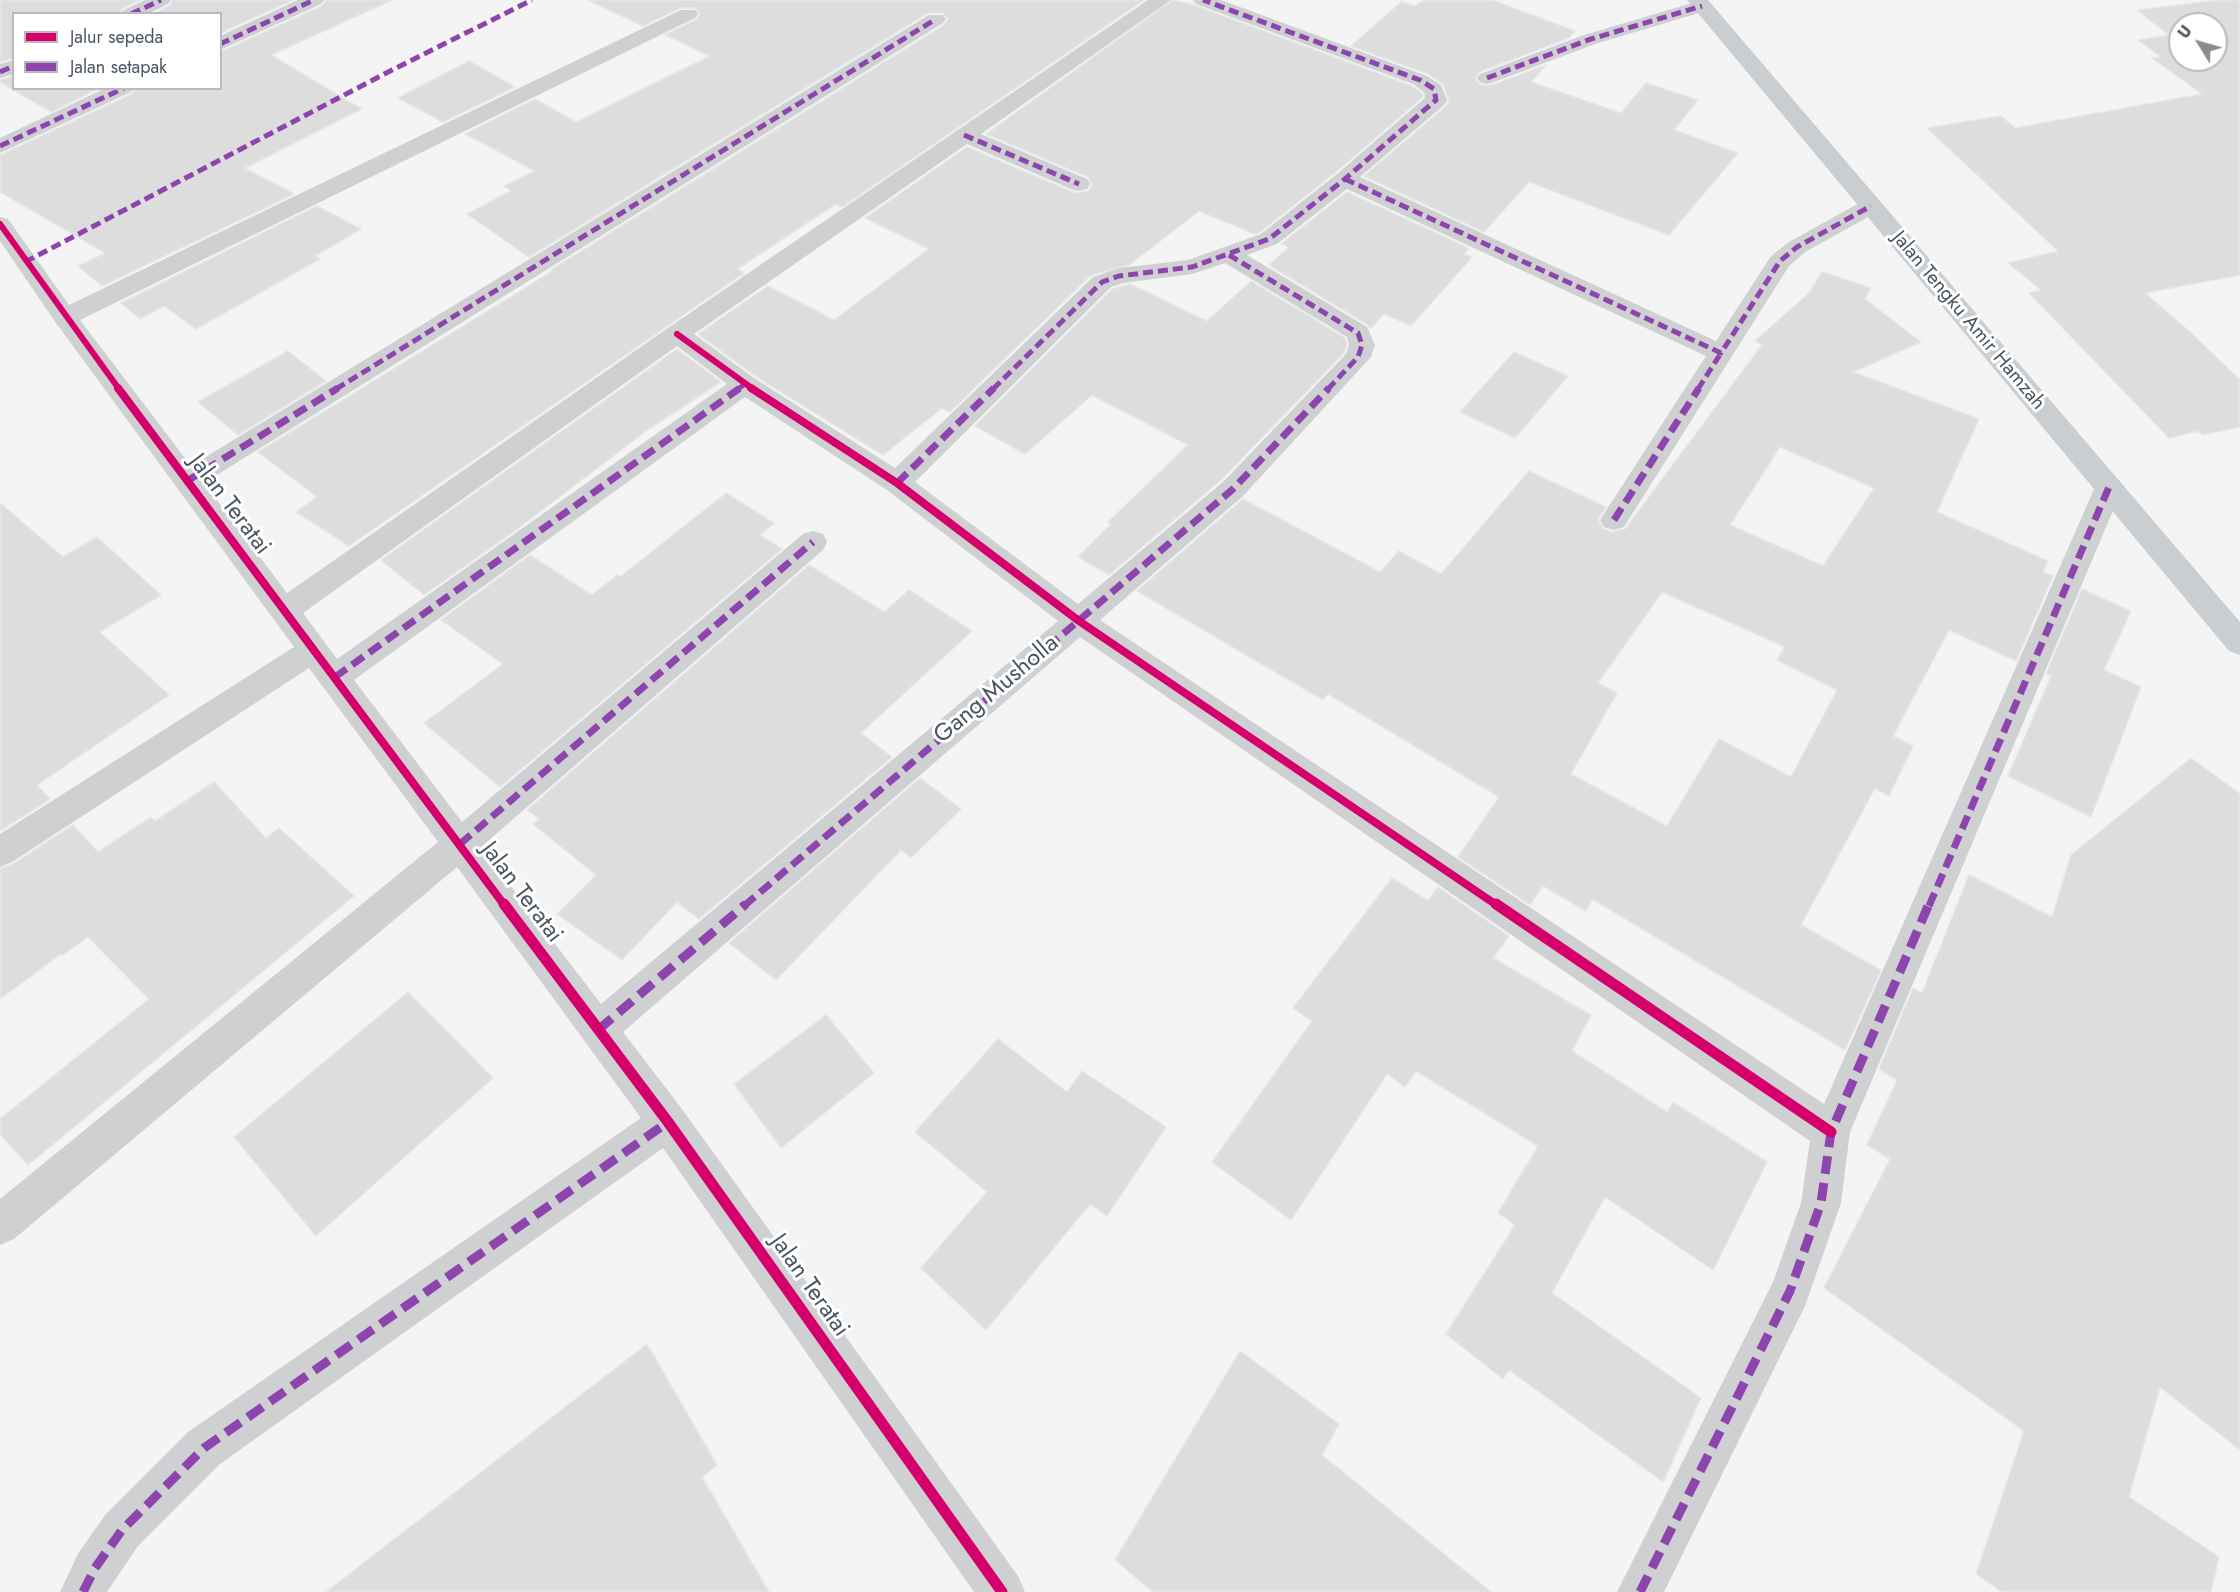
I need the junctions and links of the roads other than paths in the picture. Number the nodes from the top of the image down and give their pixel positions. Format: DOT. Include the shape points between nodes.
graph roads {
  1 [pos="161,0"];
  2 [pos="314,0"];
  3 [pos="1161,0"];
  4 [pos="1203,0"];
  5 [pos="1699,3"];
  6 [pos="135,12"];
  7 [pos="688,14"];
  8 [pos="936,19"];
  9 [pos="222,43"];
  10 [pos="1487,78"];
  11 [pos="120,90"];
  12 [pos="964,135"];
  13 [pos="0,146"];
  14 [pos="1346,179"];
  15 [pos="1079,184"];
  16 [pos="1870,206"];
  17 [pos="0,224"];
  18 [pos="1229,255"];
  19 [pos="65,317"];
  20 [pos="677,334"];
  21 [pos="1721,353"];
  22 [pos="745,384"];
  23 [pos="187,481"];
  24 [pos="897,483"];
  25 [pos="2109,488"];
  26 [pos="1614,520"];
  27 [pos="813,542"];
  28 [pos="284,611"];
  29 [pos="1079,621"];
  30 [pos="2240,643"];
  31 [pos="314,649"];
  32 [pos="335,677"];
  33 [pos="460,844"];
  34 [pos="0,852"];
  35 [pos="598,1030"];
  36 [pos="668,1122"];
  37 [pos="1831,1132"];
  38 [pos="0,1225"];
  39 [pos="83,1592"];
  40 [pos="1002,1592"];
  41 [pos="1640,1592"];
  1 -- 6 [label="street"];
  2 -- 9 [label="street"];
  3 -- 12 [label="street"];
  4 -- 14 [label="street" via="1420,80 1434,89 1436,100"];
  5 -- 10 [label="street"];
  5 -- 16 [label="main road, Jalan Tengku Amir Hamzah"];
  7 -- 19 [label="street"];
  8 -- 23 [label="street"];
  11 -- 13 [label="street"];
  12 -- 15 [label="street"];
  12 -- 20 [label="street"];
  14 -- 18 [label="street" via="1269,239"];
  14 -- 21 [label="street"];
  16 -- 21 [label="street" via="1797,247 1780,261"];
  16 -- 25 [label="main road, Jalan Tengku Amir Hamzah"];
  17 -- 19 [label="street, Jalan Teratai"];
  18 -- 24 [label="street" via="1192,267 1119,276 1102,282"];
  18 -- 29 [label="street, Gang Musholla" via="1359,333 1362,345 1358,357 1233,489"];
  19 -- 23 [label="street, Jalan Teratai"];
  20 -- 22 [label="street"];
  20 -- 28 [label="street"];
  21 -- 26 [label="street"];
  22 -- 24 [label="street"];
  22 -- 32 [label="street"];
  23 -- 28 [label="street, Jalan Teratai"];
  24 -- 29 [label="street"];
  25 -- 30 [label="main road, Jalan Tengku Amir Hamzah"];
  25 -- 37 [label="street"];
  27 -- 33 [label="street"];
  28 -- 31 [label="street, Jalan Teratai"];
  29 -- 35 [label="street, Gang Musholla"];
  29 -- 37 [label="street"];
  31 -- 32 [label="street, Jalan Teratai"];
  31 -- 34 [label="street"];
  32 -- 33 [label="street, Jalan Teratai"];
  33 -- 35 [label="street, Jalan Teratai"];
  33 -- 38 [label="street"];
  35 -- 36 [label="street, Jalan Teratai"];
  36 -- 39 [label="street" via="204,1448 122,1530"];
  36 -- 40 [label="street, Jalan Teratai"];
  37 -- 41 [label="street" via="1821,1203 1790,1291"];
}
